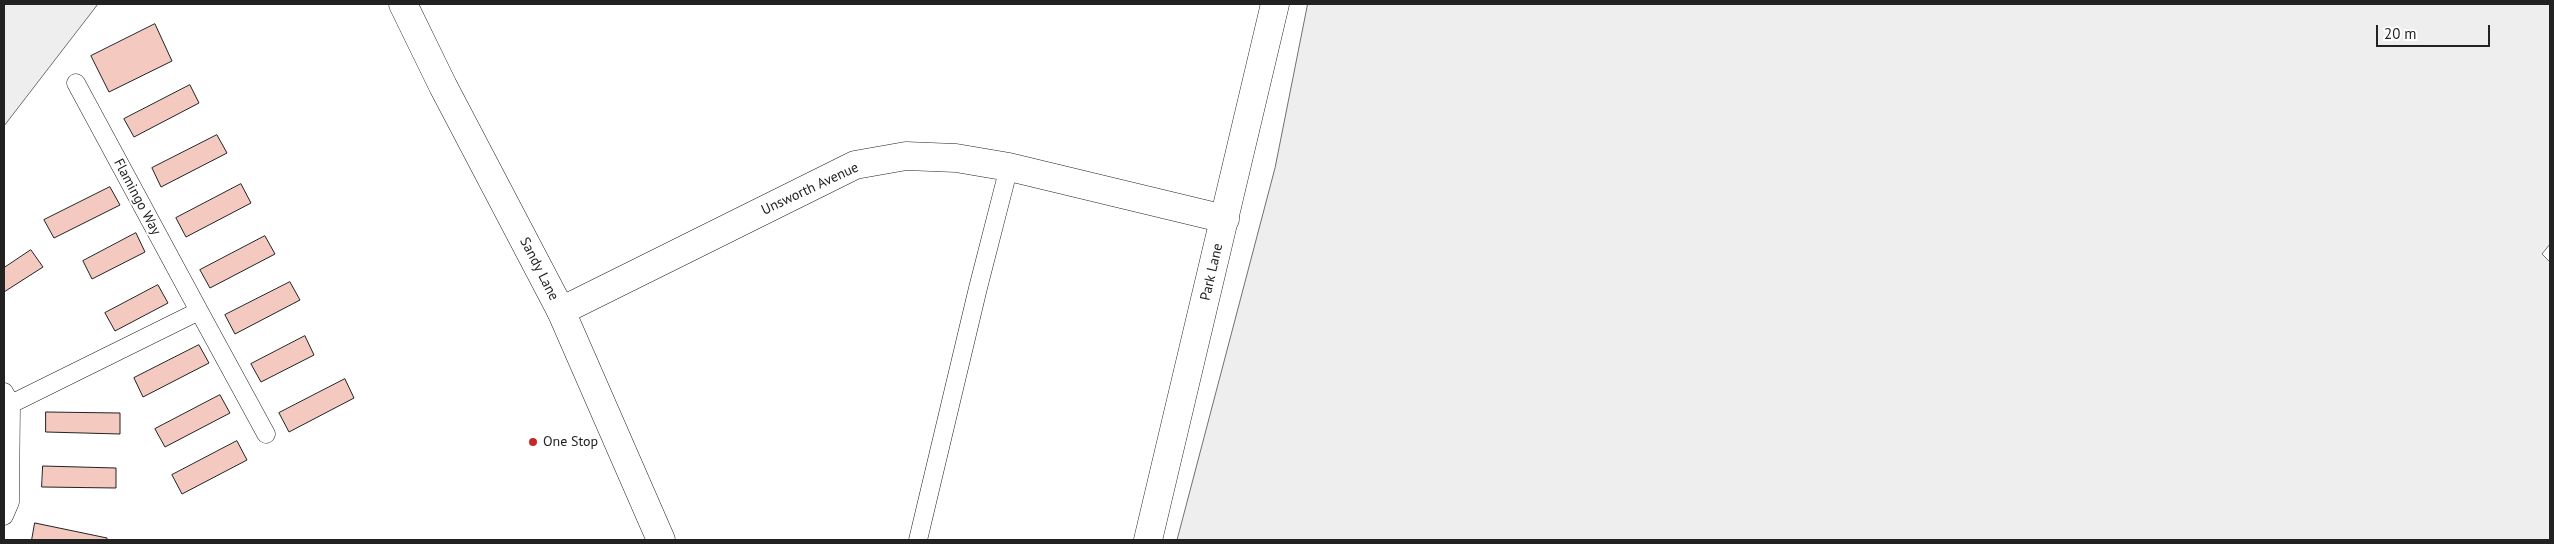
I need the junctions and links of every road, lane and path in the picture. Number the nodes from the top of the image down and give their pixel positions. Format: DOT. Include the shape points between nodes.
graph roads {
  1 [pos="403,4"];
  2 [pos="1275,4"];
  3 [pos="76,83"];
  4 [pos="1009,167"];
  5 [pos="1225,219"];
  6 [pos="199,311"];
  7 [pos="561,311"];
  8 [pos="7,398"];
  9 [pos="266,434"];
  10 [pos="4,516"];
  11 [pos="660,540"];
  12 [pos="918,540"];
  13 [pos="1148,540"];
  1 -- 7 [label="main road, Sandy Lane"];
  2 -- 5 [label="main road, Park Lane"];
  3 -- 6 [label="lane, Flamingo Way"];
  4 -- 5 [label="main road, Unsworth Avenue"];
  4 -- 7 [label="main road, Unsworth Avenue" via="956,158 906,156 855,165"];
  4 -- 12 [label="lane"];
  5 -- 13 [label="main road, Park Lane"];
  6 -- 8 [label="lane"];
  6 -- 9 [label="lane, Flamingo Way"];
  7 -- 11 [label="main road, Sandy Lane"];
  8 -- 10 [label="lane" via="10,502"];
}
